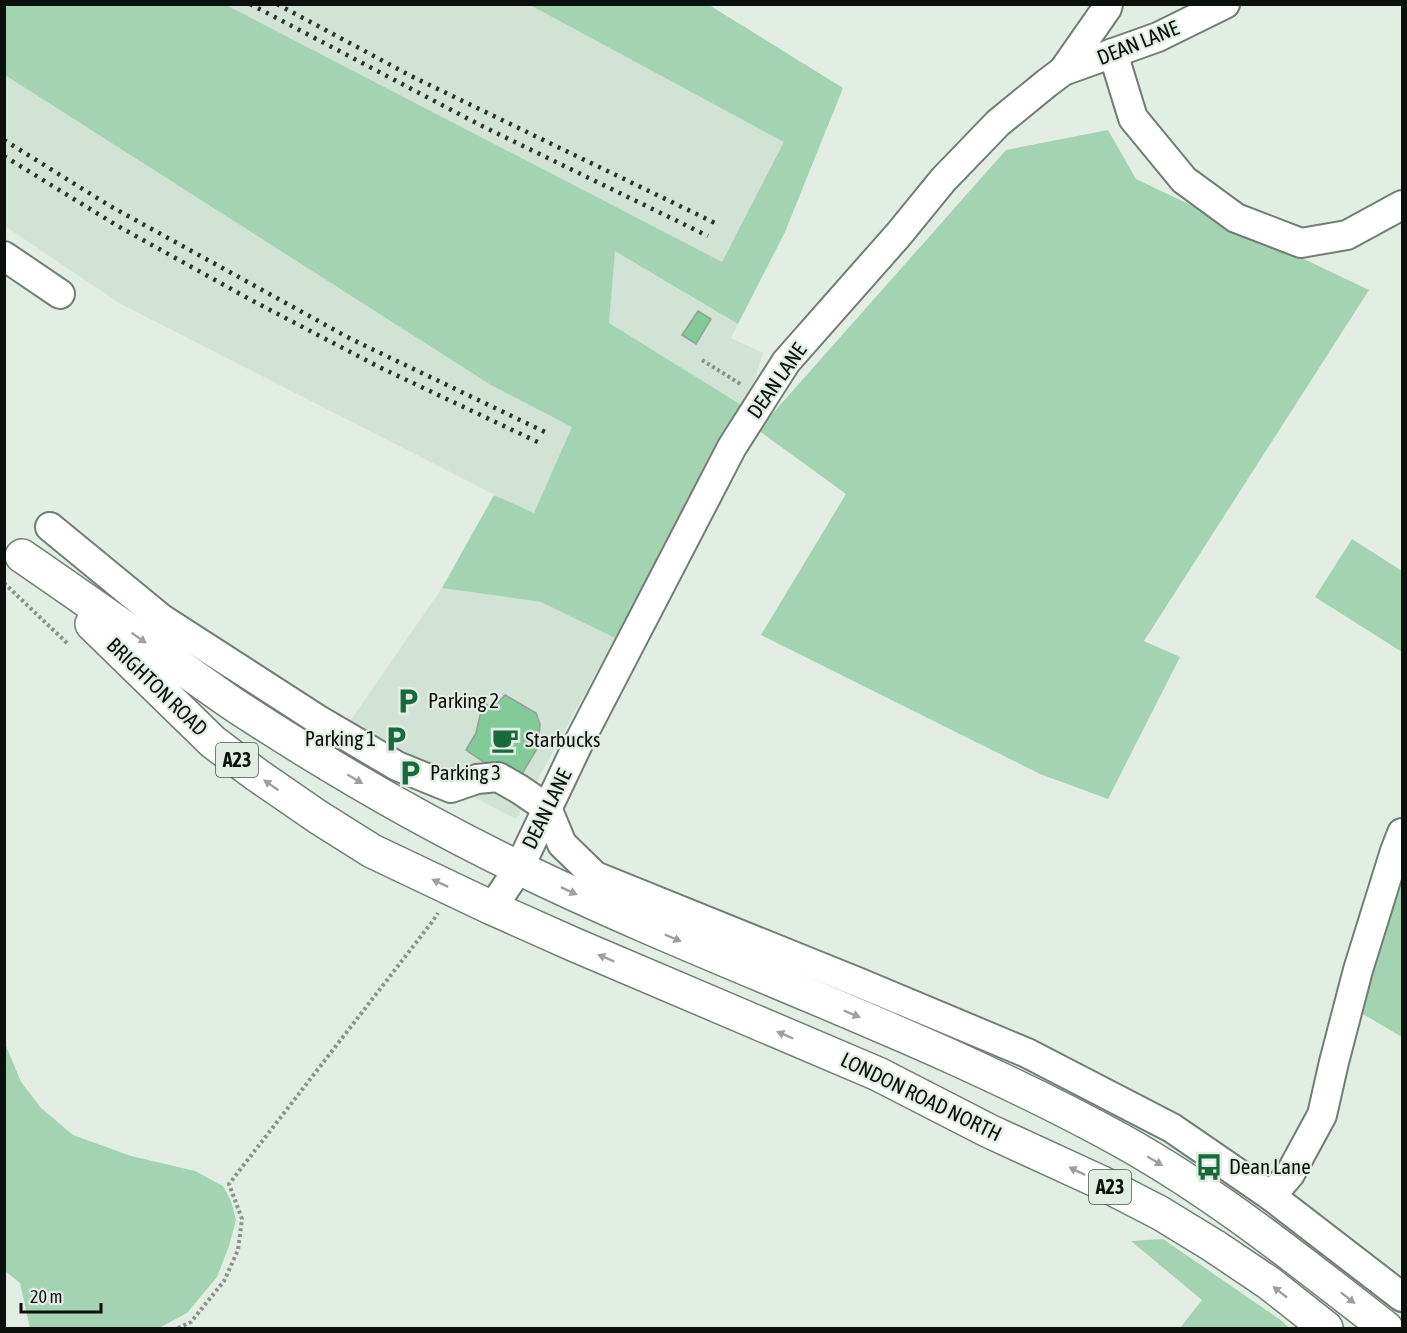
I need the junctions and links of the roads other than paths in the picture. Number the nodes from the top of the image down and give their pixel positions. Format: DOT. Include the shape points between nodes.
graph roads {
  1 [pos="1108,4"];
  2 [pos="1225,4"];
  3 [pos="1113,53"];
  4 [pos="1063,71"];
  5 [pos="1402,205"];
  6 [pos="4,256"];
  7 [pos="60,294"];
  8 [pos="50,527"];
  9 [pos="13,548"];
  10 [pos="319,739"];
  11 [pos="547,808"];
  12 [pos="1402,833"];
  13 [pos="519,868"];
  14 [pos="595,876"];
  15 [pos="492,908"];
  16 [pos="619,914"];
  17 [pos="1271,1196"];
  18 [pos="1402,1297"];
  19 [pos="1326,1329"];
  20 [pos="1386,1329"];
  1 -- 4 [label="street"];
  2 -- 3 [label="street, DEAN LANE" via="1158,37"];
  3 -- 4 [label="street, DEAN LANE"];
  3 -- 5 [label="street" via="1133,118 1184,180 1236,218 1301,243 1347,235"];
  4 -- 11 [label="street, DEAN LANE" via="998,123 943,180 786,362 732,447"];
  6 -- 7 [label="street"];
  8 -- 10 [label="street, BRIGHTON ROAD"];
  9 -- 10 [label="highway, BRIGHTON ROAD / A23, one-way" via="234,704"];
  15 -- 9 [label="highway, BRIGHTON ROAD / A23, one-way" via="363,845 213,742"];
  10 -- 11 [label="street, BRIGHTON ROAD" via="451,788 498,777"];
  10 -- 13 [label="highway, BRIGHTON ROAD / A23, one-way" via="398,804"];
  11 -- 13 [label="street, DEAN LANE"];
  11 -- 14 [label="street" via="562,844"];
  12 -- 17 [label="street" via="1358,970 1322,1115 1290,1174"];
  13 -- 15 [label="street, DEAN LANE"];
  13 -- 16 [label="highway, A23, one-way"];
  14 -- 16 [label="street"];
  14 -- 17 [label="street" via="1027,1053 1172,1128"];
  19 -- 15 [label="highway, LONDON ROAD NORTH / A23, one-way" via="1269,1283 1214,1246 1100,1182 878,1074"];
  16 -- 20 [label="highway, A23, one-way" via="971,1066 1113,1136 1232,1210"];
  17 -- 18 [label="street"];
}
